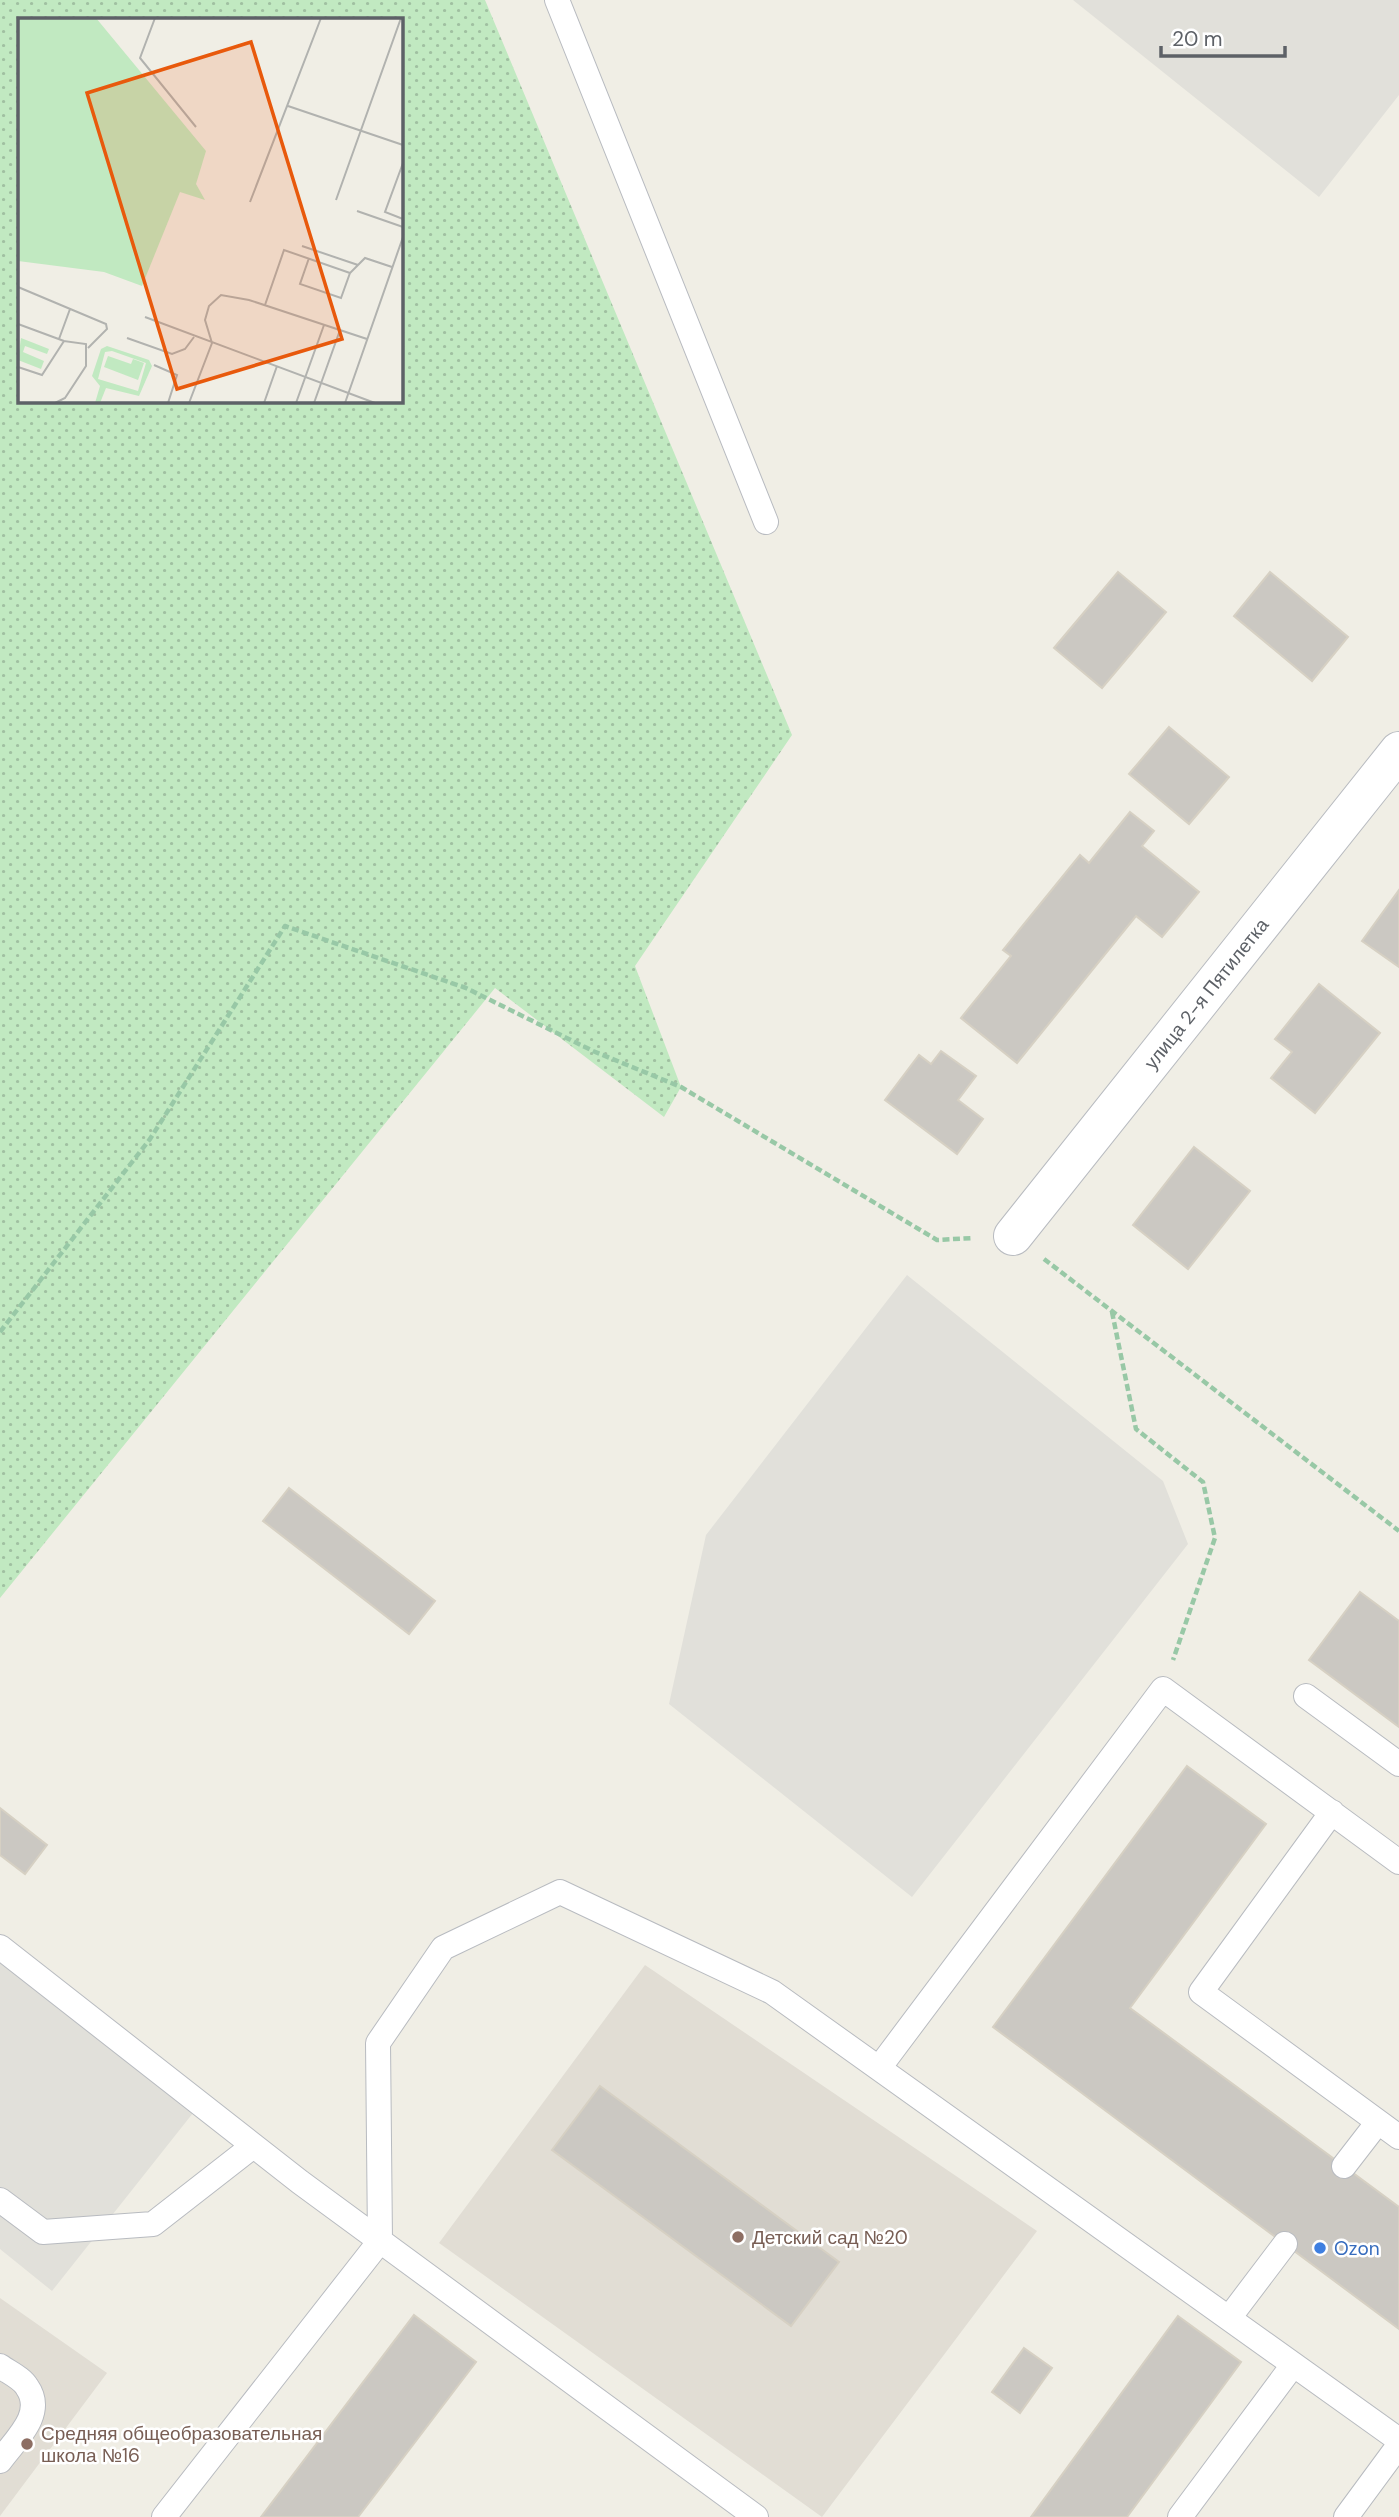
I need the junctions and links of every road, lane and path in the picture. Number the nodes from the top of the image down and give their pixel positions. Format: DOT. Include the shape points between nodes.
graph roads {
  1 [pos="557,0"];
  2 [pos="766,522"];
  3 [pos="1399,751"];
  4 [pos="1013,1236"];
  5 [pos="1112,1312"];
  6 [pos="0,1332"];
  7 [pos="1399,1531"];
  8 [pos="1163,1689"];
  9 [pos="1306,1696"];
  10 [pos="1399,1764"];
  11 [pos="1332,1812"];
  12 [pos="1399,1862"];
  13 [pos="0,1947"];
  14 [pos="878,2067"];
  15 [pos="1378,2122"];
  16 [pos="1399,2137"];
  17 [pos="253,2146"];
  18 [pos="1345,2166"];
  19 [pos="0,2200"];
  20 [pos="380,2241"];
  21 [pos="1285,2244"];
  22 [pos="1229,2318"];
  23 [pos="1293,2365"];
  24 [pos="0,2366"];
  25 [pos="1399,2442"];
  26 [pos="0,2461"];
  27 [pos="164,2517"];
  28 [pos="756,2517"];
  29 [pos="1180,2517"];
  30 [pos="1346,2517"];
  1 -- 2 [label="lane"];
  3 -- 4 [label="street, улица 2-я Пятилетка"];
  4 -- 5 [label="path"];
  4 -- 6 [label="path" via="937,1240 681,1087 593,1051 466,988 285,926 150,1139"];
  5 -- 7 [label="path"];
  5 -- 8 [label="path" via="1136,1429 1203,1482 1215,1538"];
  8 -- 11 [label="lane"];
  8 -- 14 [label="lane"];
  9 -- 10 [label="lane"];
  11 -- 12 [label="lane"];
  11 -- 15 [label="lane" via="1201,1992"];
  13 -- 17 [label="lane"];
  14 -- 20 [label="lane" via="772,1992 560,1892 443,1948 378,2043"];
  14 -- 22 [label="lane"];
  15 -- 16 [label="lane"];
  15 -- 18 [label="lane"];
  17 -- 19 [label="lane" via="153,2224 43,2232"];
  17 -- 20 [label="lane"];
  20 -- 27 [label="lane"];
  20 -- 28 [label="lane"];
  21 -- 22 [label="lane"];
  22 -- 23 [label="lane"];
  23 -- 25 [label="lane"];
  23 -- 29 [label="lane"];
  24 -- 26 [label="lane" via="27,2386 34,2404 30,2420"];
  25 -- 30 [label="lane"];
}
